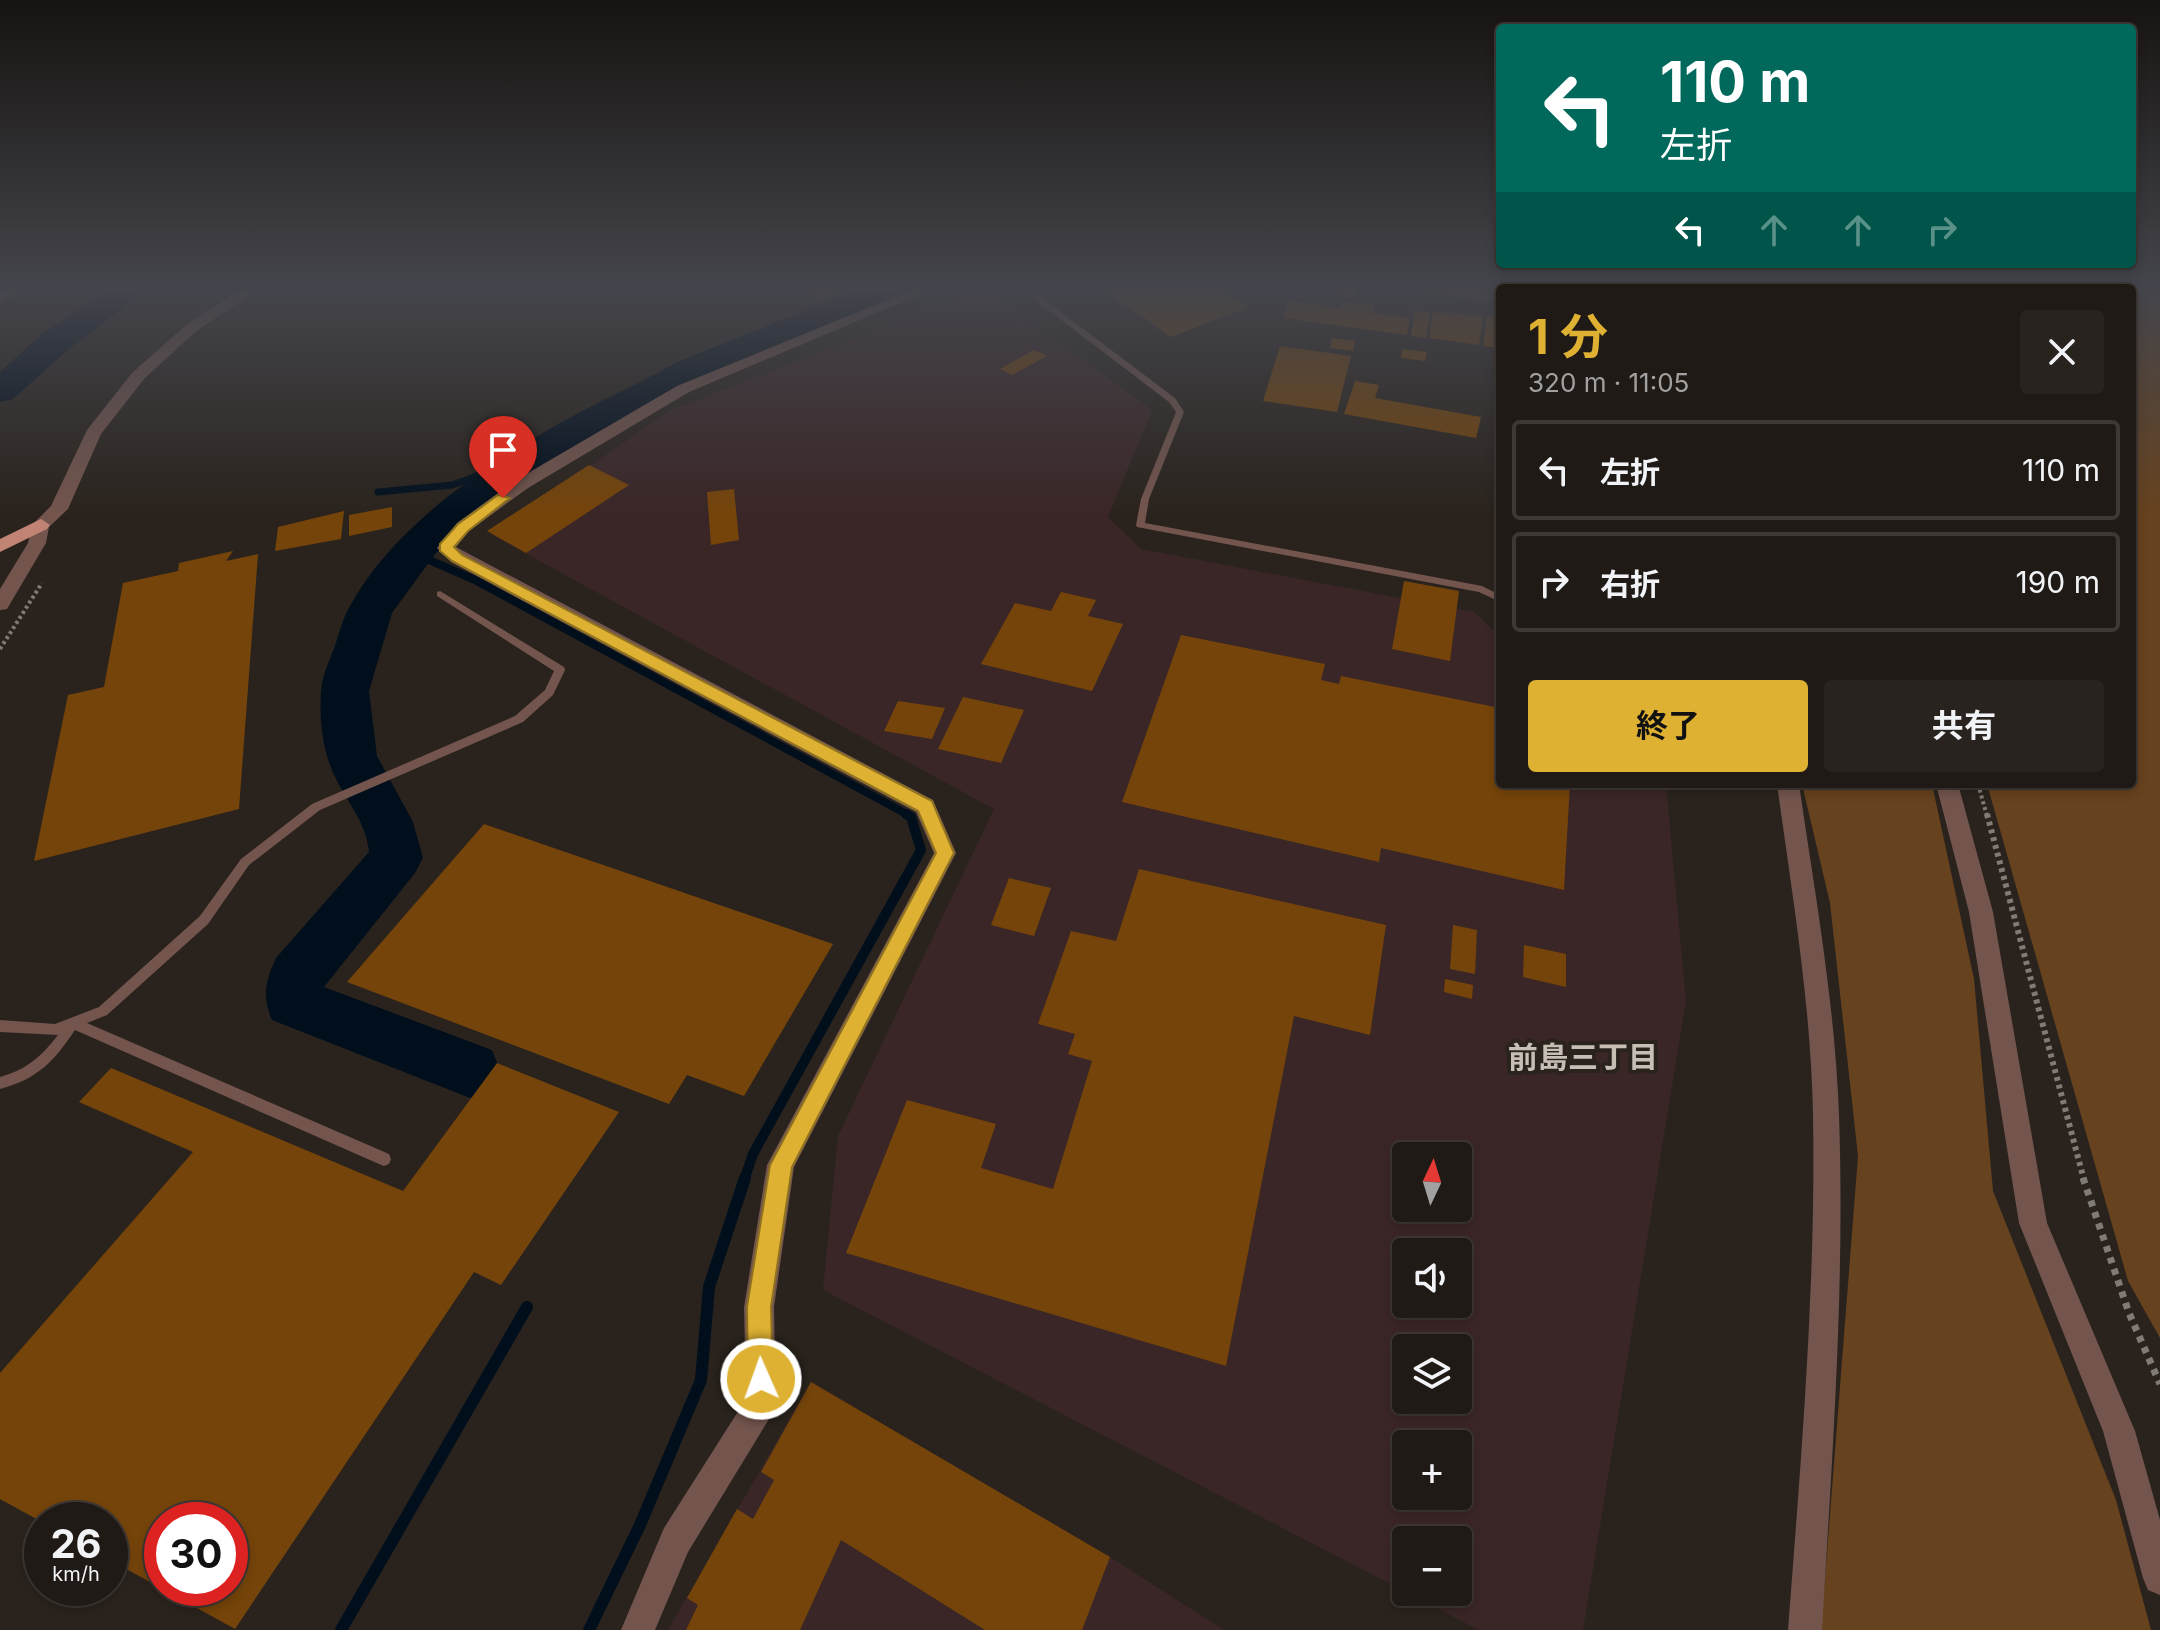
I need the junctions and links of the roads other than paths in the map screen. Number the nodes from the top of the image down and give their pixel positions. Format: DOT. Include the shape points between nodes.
graph roads {
  1 [pos="152,363"];
  2 [pos="746,363"];
  3 [pos="1123,363"];
  4 [pos="41,525"];
  5 [pos="0,546"];
  6 [pos="440,594"];
  7 [pos="1496,597"];
  8 [pos="0,604"];
  9 [pos="1789,788"];
  10 [pos="1948,788"];
  11 [pos="73,1023"];
  12 [pos="0,1026"];
  13 [pos="0,1083"];
  14 [pos="384,1159"];
  15 [pos="2160,1578"];
  16 [pos="638,1630"];
  17 [pos="1805,1630"];
  1 -- 4 [label="street" via="93,433 59,509"];
  2 -- 16 [label="street" via="683,389 522,484 463,527 446,548 925,806 945,853 781,1165 759,1307 761,1403 676,1540"];
  3 -- 7 [label="lane" via="1180,412 1140,525 1482,589"];
  4 -- 5 [label="main road"];
  4 -- 8 [label="street" via="37,543"];
  6 -- 11 [label="lane" via="560,670 549,692 519,719 316,807 245,862 204,920 103,1011"];
  9 -- 17 [label="street" via="1826,1114 1822,1357"];
  10 -- 15 [label="street" via="1981,912 2033,1223 2119,1431"];
  11 -- 12 [label="lane" via="55,1030"];
  11 -- 13 [label="lane" via="45,1064"];
  11 -- 14 [label="lane"];
}
